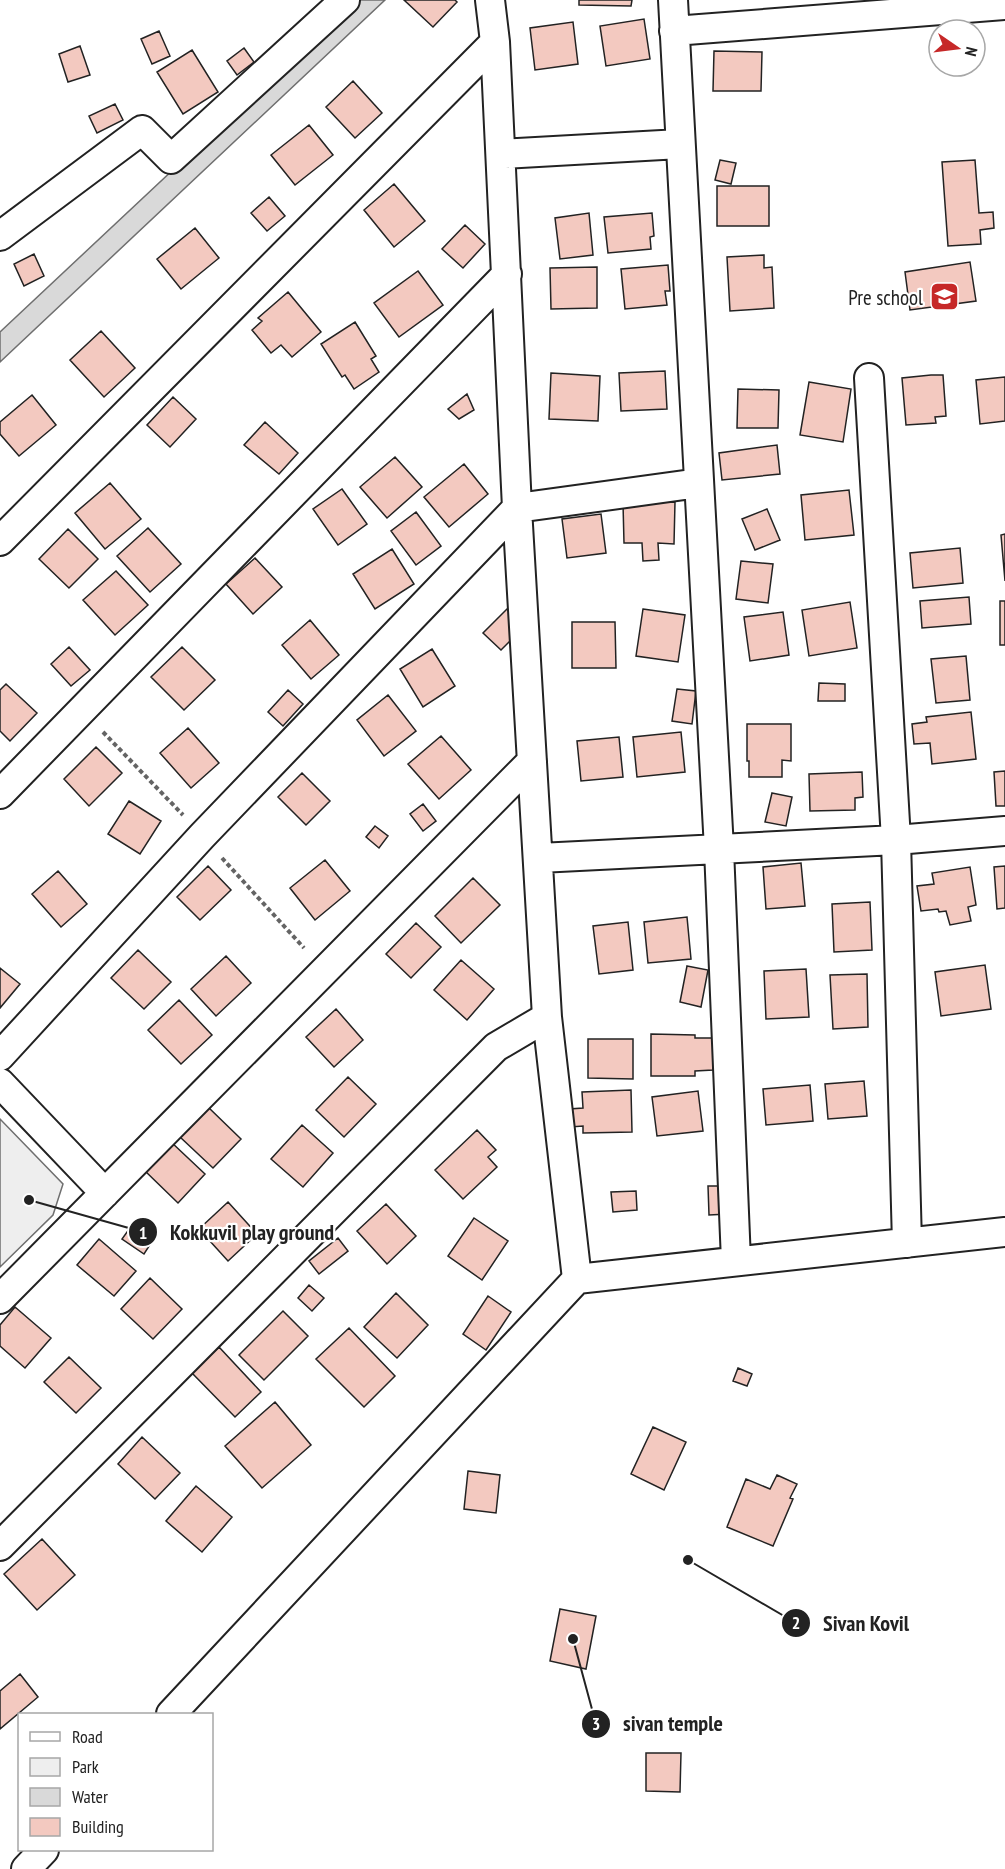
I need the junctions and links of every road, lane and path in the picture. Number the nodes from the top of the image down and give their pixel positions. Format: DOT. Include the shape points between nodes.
graph roads {
  1 [pos="345,0"];
  2 [pos="490,0"];
  3 [pos="673,0"];
  4 [pos="1005,5"];
  5 [pos="849,9"];
  6 [pos="674,31"];
  7 [pos="495,42"];
  8 [pos="680,144"];
  9 [pos="501,154"];
  10 [pos="0,236"];
  11 [pos="507,274"];
  12 [pos="869,378"];
  13 [pos="699,483"];
  14 [pos="518,508"];
  15 [pos="0,541"];
  16 [pos="532,761"];
  17 [pos="0,794"];
  18 [pos="1005,831"];
  19 [pos="896,840"];
  20 [pos="719,849"];
  21 [pos="539,858"];
  22 [pos="547,1017"];
  23 [pos="0,1056"];
  24 [pos="0,1083"];
  25 [pos="105,1193"];
  26 [pos="1005,1232"];
  27 [pos="907,1243"];
  28 [pos="736,1261"];
  29 [pos="577,1279"];
  30 [pos="0,1299"];
  31 [pos="0,1546"];
  32 [pos="172,1713"];
  33 [pos="44,1851"];
  34 [pos="26,1869"];
  1 -- 10 [label="street" via="171,159 142,130"];
  2 -- 7 [label="street"];
  3 -- 6 [label="street"];
  4 -- 5 [label="street"];
  5 -- 6 [label="street"];
  6 -- 8 [label="street"];
  7 -- 9 [label="street"];
  7 -- 15 [label="street"];
  8 -- 9 [label="street"];
  8 -- 13 [label="street"];
  9 -- 11 [label="street"];
  11 -- 14 [label="street"];
  11 -- 17 [label="street"];
  12 -- 19 [label="street"];
  13 -- 14 [label="street"];
  13 -- 20 [label="street"];
  14 -- 16 [label="street"];
  14 -- 23 [label="street" via="202,836"];
  16 -- 21 [label="street"];
  16 -- 25 [label="street"];
  18 -- 19 [label="street"];
  19 -- 20 [label="street"];
  19 -- 27 [label="street"];
  20 -- 21 [label="street"];
  20 -- 28 [label="street"];
  21 -- 22 [label="street"];
  22 -- 29 [label="street"];
  22 -- 31 [label="street" via="496,1047"];
  24 -- 25 [label="street"];
  25 -- 30 [label="street"];
  26 -- 27 [label="street"];
  27 -- 28 [label="street"];
  28 -- 29 [label="street"];
  29 -- 32 [label="street"];
  33 -- 34 [label="street"];
}
